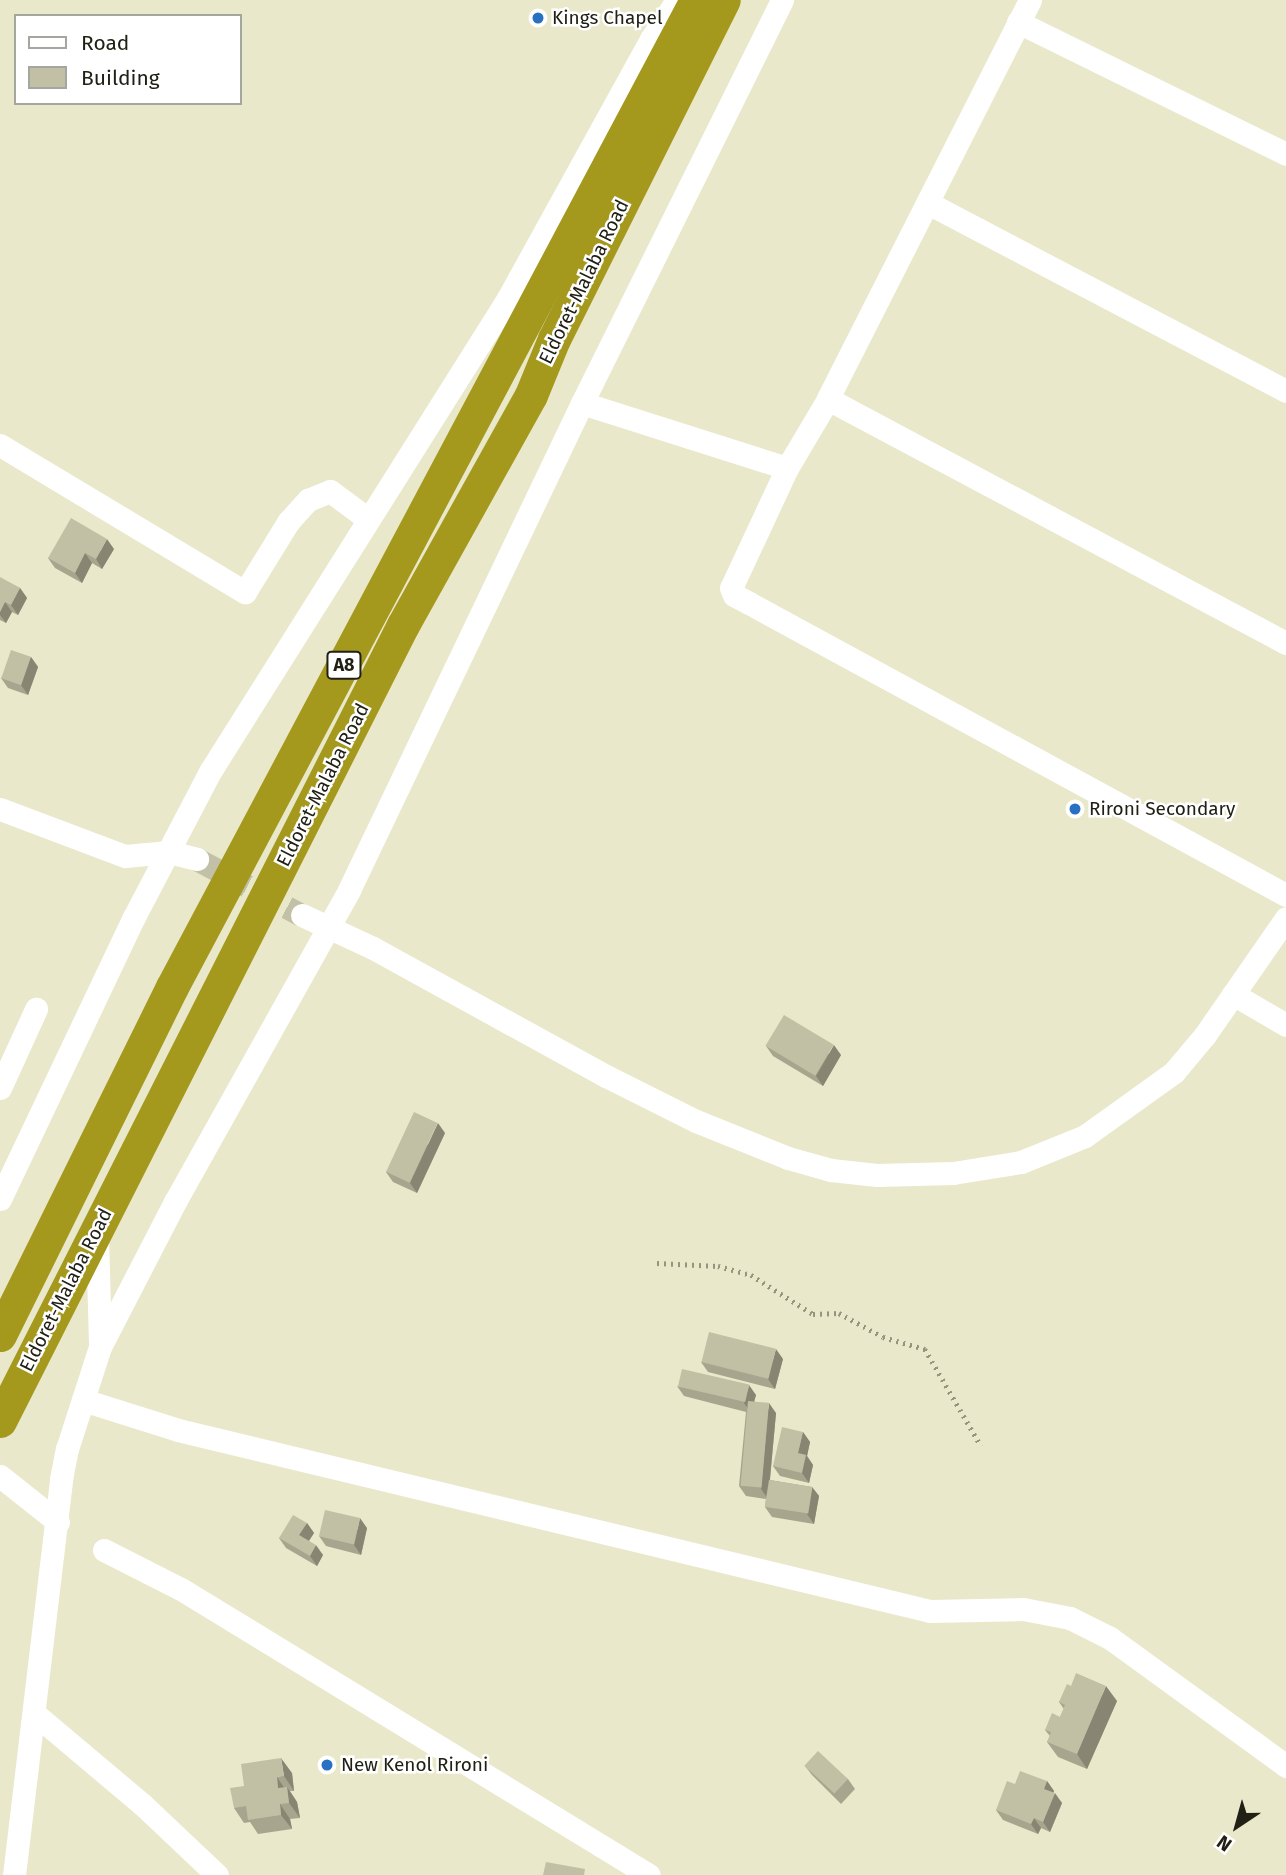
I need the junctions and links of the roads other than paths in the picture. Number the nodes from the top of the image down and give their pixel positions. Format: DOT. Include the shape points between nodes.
graph roads {
  1 [pos="677,0"];
  2 [pos="696,0"];
  3 [pos="724,0"];
  4 [pos="782,0"];
  5 [pos="1030,0"];
  6 [pos="1018,22"];
  7 [pos="1286,155"];
  8 [pos="928,203"];
  9 [pos="1286,391"];
  10 [pos="828,399"];
  11 [pos="582,403"];
  12 [pos="0,444"];
  13 [pos="787,468"];
  14 [pos="368,519"];
  15 [pos="1286,643"];
  16 [pos="0,809"];
  17 [pos="169,852"];
  18 [pos="197,859"];
  19 [pos="1286,895"];
  20 [pos="302,915"];
  21 [pos="1286,918"];
  22 [pos="329,927"];
  23 [pos="1233,995"];
  24 [pos="36,1009"];
  25 [pos="1286,1025"];
  26 [pos="0,1088"];
  27 [pos="0,1199"];
  28 [pos="97,1233"];
  29 [pos="0,1335"];
  30 [pos="100,1348"];
  31 [pos="83,1400"];
  32 [pos="0,1421"];
  33 [pos="0,1476"];
  34 [pos="58,1522"];
  35 [pos="104,1550"];
  36 [pos="35,1714"];
  37 [pos="1286,1766"];
  38 [pos="14,1875"];
  39 [pos="217,1875"];
  40 [pos="649,1875"];
  1 -- 14 [label="street" via="650,39 507,300"];
  2 -- 29 [label="highway, Eldoret-Malaba Road / A8" via="172,987"];
  3 -- 28 [label="highway, Eldoret-Malaba Road / A8" via="554,339 531,395 403,625"];
  4 -- 11 [label="street"];
  5 -- 6 [label="street"];
  6 -- 7 [label="street"];
  6 -- 8 [label="street"];
  8 -- 9 [label="street"];
  8 -- 10 [label="street"];
  10 -- 13 [label="street"];
  10 -- 15 [label="street"];
  11 -- 13 [label="street"];
  11 -- 22 [label="street"];
  12 -- 14 [label="street" via="245,592 288,522 308,500 330,491"];
  13 -- 19 [label="street" via="734,577 734,594"];
  14 -- 17 [label="street" via="211,770"];
  16 -- 17 [label="street" via="125,856"];
  17 -- 18 [label="street"];
  17 -- 27 [label="street"];
  20 -- 22 [label="street"];
  21 -- 23 [label="street"];
  22 -- 23 [label="street" via="696,1121 788,1158 831,1170 877,1175 953,1173 1021,1161 1085,1136 1174,1072"];
  22 -- 30 [label="street" via="176,1200"];
  23 -- 25 [label="street"];
  24 -- 26 [label="street"];
  28 -- 30 [label="street"];
  28 -- 32 [label="highway, Eldoret-Malaba Road / A8"];
  30 -- 31 [label="street"];
  31 -- 34 [label="street" via="61,1479"];
  31 -- 37 [label="street" via="178,1430 930,1611 1023,1609 1070,1618 1110,1637"];
  33 -- 34 [label="street"];
  34 -- 36 [label="street"];
  35 -- 40 [label="street" via="181,1589"];
  36 -- 38 [label="street"];
  36 -- 39 [label="street"];
}
